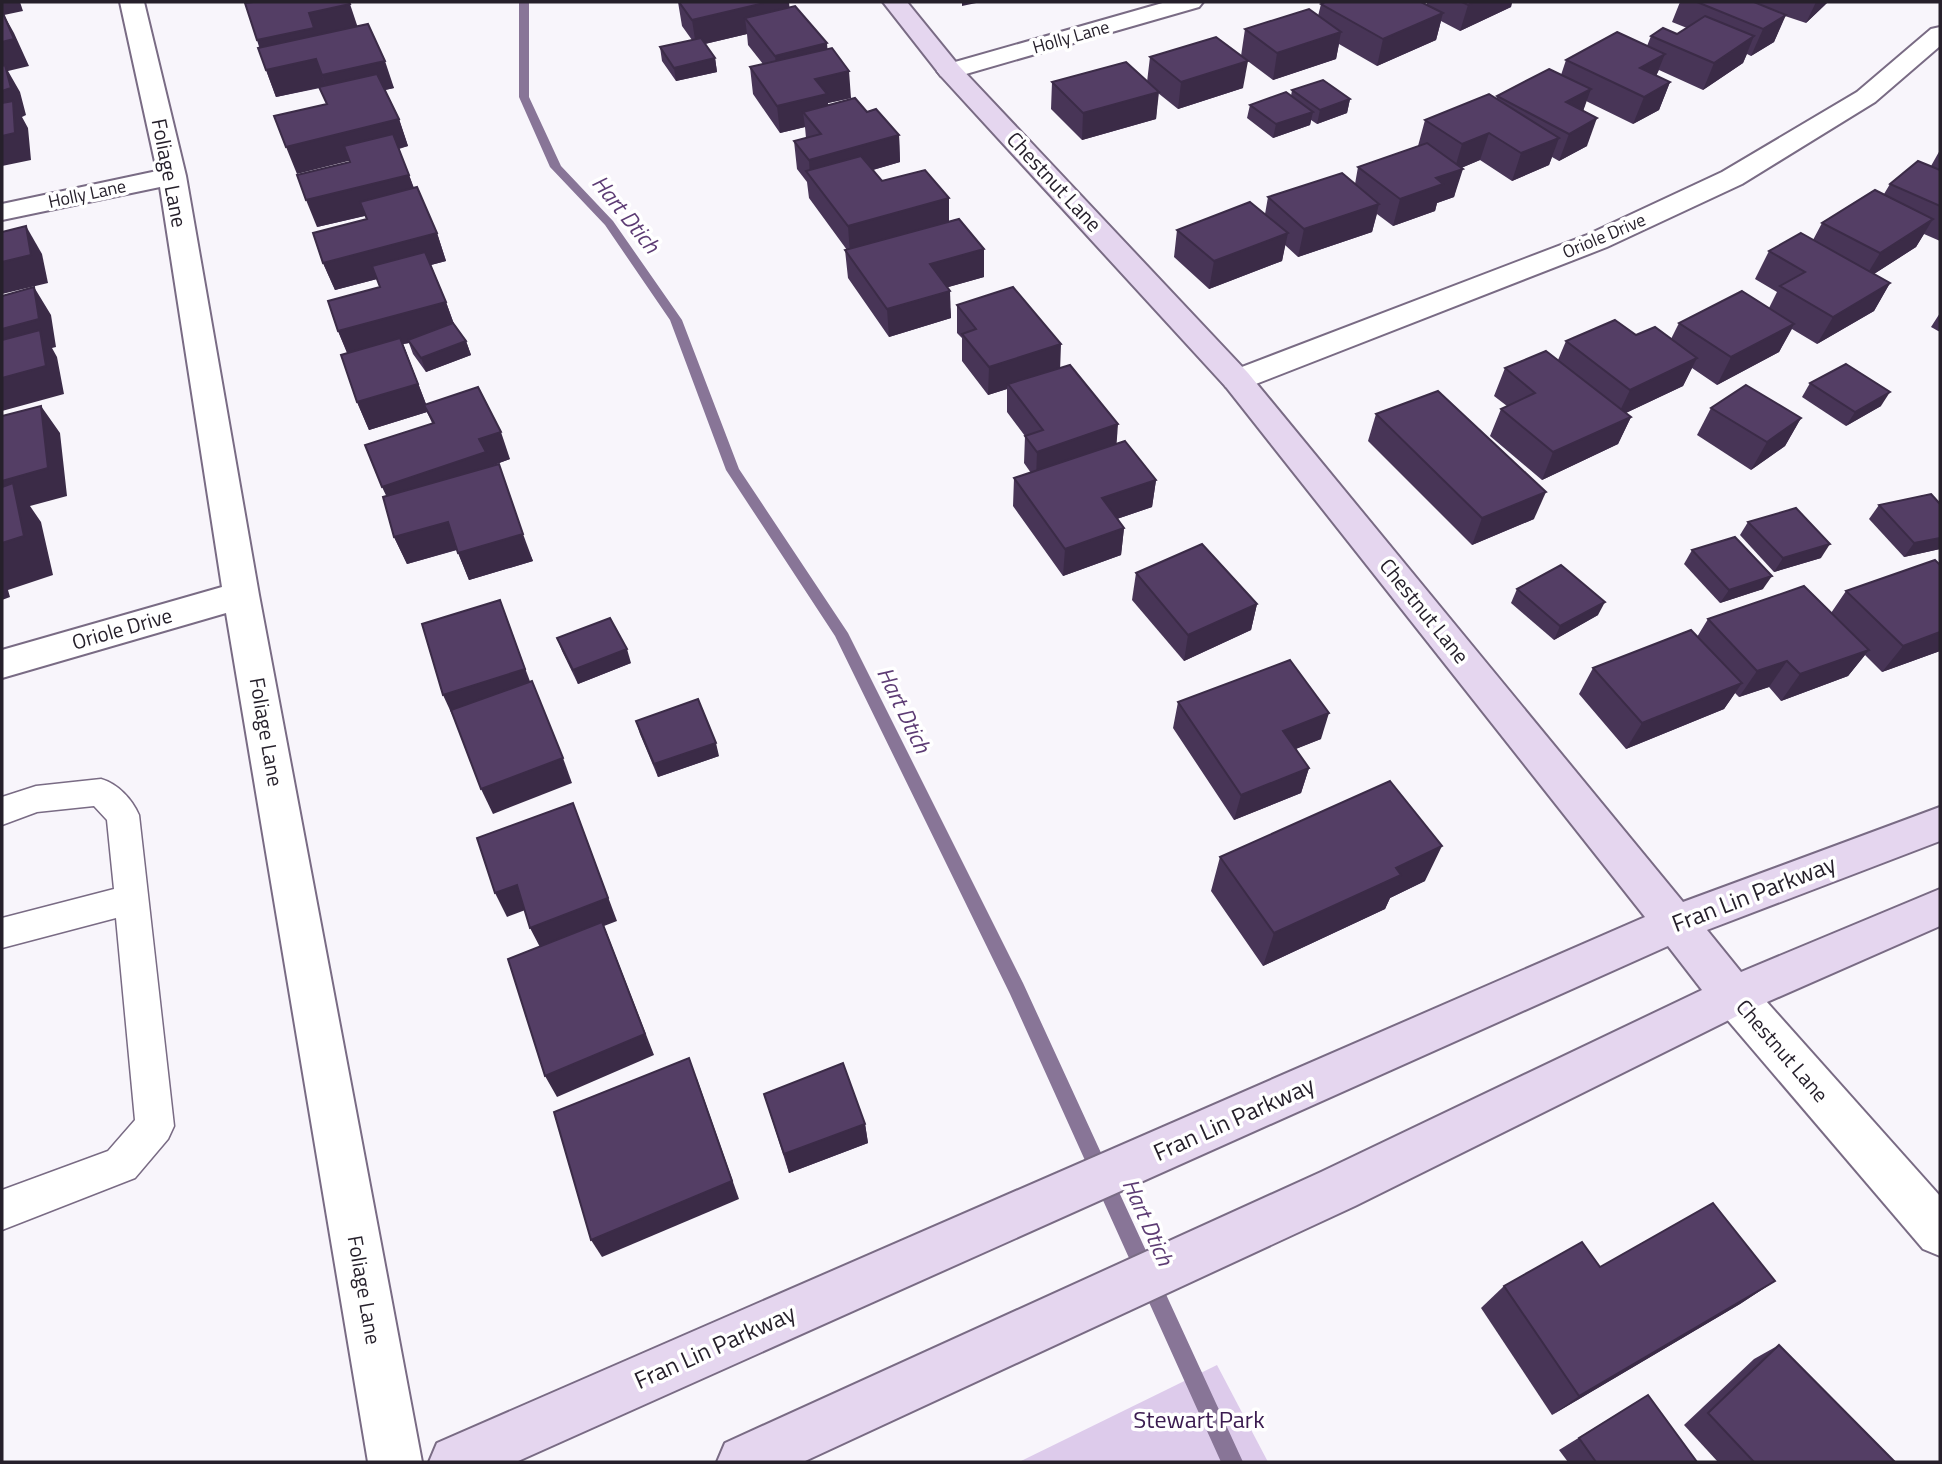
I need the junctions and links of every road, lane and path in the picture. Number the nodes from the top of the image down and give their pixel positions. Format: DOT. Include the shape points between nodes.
graph roads {
  1 [pos="132,2"];
  2 [pos="895,2"];
  3 [pos="1191,2"];
  4 [pos="1940,34"];
  5 [pos="950,71"];
  6 [pos="172,176"];
  7 [pos="2,212"];
  8 [pos="1237,380"];
  9 [pos="242,595"];
  10 [pos="2,664"];
  11 [pos="2,811"];
  12 [pos="1940,824"];
  13 [pos="132,899"];
  14 [pos="1940,908"];
  15 [pos="1676,923"];
  16 [pos="2,933"];
  17 [pos="1734,996"];
  18 [pos="2,1210"];
  19 [pos="1940,1232"];
  20 [pos="395,1462"];
  21 [pos="456,1462"];
  22 [pos="744,1462"];
  1 -- 6 [label="street, Foliage Lane"];
  2 -- 5 [label="street, Chestnut Lane"];
  3 -- 5 [label="street, Holly Lane"];
  4 -- 8 [label="street, Oriole Drive" via="1866,97 1732,178 1597,241"];
  5 -- 8 [label="street, Chestnut Lane"];
  6 -- 7 [label="street, Holly Lane"];
  6 -- 9 [label="street, Foliage Lane"];
  8 -- 15 [label="street, Chestnut Lane"];
  9 -- 10 [label="street, Oriole Drive"];
  9 -- 20 [label="street, Foliage Lane"];
  11 -- 13 [label="lane" via="36,799 101,792 123,815"];
  12 -- 15 [label="street, Fran Lin Parkway"];
  13 -- 16 [label="lane"];
  13 -- 18 [label="lane" via="155,1126 121,1165"];
  14 -- 17 [label="street"];
  15 -- 17 [label="street, Chestnut Lane"];
  15 -- 21 [label="street, Fran Lin Parkway"];
  17 -- 19 [label="street, Chestnut Lane"];
  17 -- 22 [label="street" via="1338,1189"];
}
